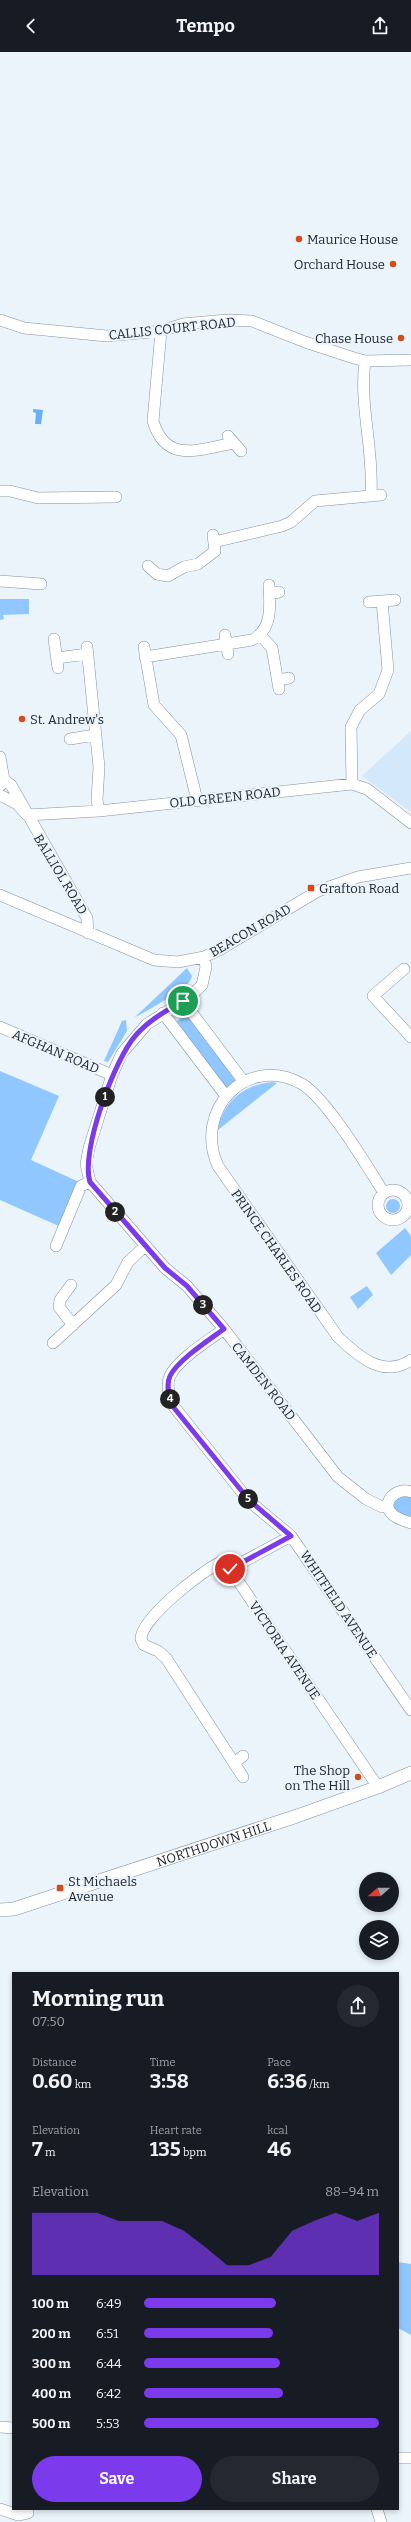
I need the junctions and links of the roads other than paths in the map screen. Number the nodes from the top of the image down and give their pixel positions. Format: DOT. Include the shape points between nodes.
graph roads {
  1 [pos="0,320"];
  2 [pos="161,331"];
  3 [pos="365,360"];
  4 [pos="411,360"];
  5 [pos="234,443"];
  6 [pos="0,491"];
  7 [pos="116,497"];
  8 [pos="148,566"];
  9 [pos="0,582"];
  10 [pos="41,584"];
  11 [pos="272,591"];
  12 [pos="395,600"];
  13 [pos="369,602"];
  14 [pos="382,602"];
  15 [pos="260,635"];
  16 [pos="54,639"];
  17 [pos="282,682"];
  18 [pos="95,735"];
  19 [pos="70,739"];
  20 [pos="0,757"];
  21 [pos="2,783"];
  22 [pos="352,784"];
  23 [pos="0,795"];
  24 [pos="197,800"];
  25 [pos="99,811"];
  26 [pos="27,815"];
  27 [pos="411,823"];
  28 [pos="411,868"];
  29 [pos="0,895"];
  30 [pos="88,934"];
  31 [pos="204,957"];
  32 [pos="404,969"];
  33 [pos="183,1001"];
  34 [pos="163,1012"];
  35 [pos="0,1027"];
  36 [pos="411,1037"];
  37 [pos="112,1074"];
  38 [pos="244,1082"];
  39 [pos="230,1092"];
  40 [pos="90,1182"];
  41 [pos="384,1193"];
  42 [pos="56,1246"];
  43 [pos="145,1246"];
  44 [pos="70,1285"];
  45 [pos="73,1325"];
  46 [pos="224,1329"];
  47 [pos="53,1343"];
  48 [pos="411,1360"];
  49 [pos="411,1492"];
  50 [pos="388,1505"];
  51 [pos="411,1523"];
  52 [pos="291,1536"];
  53 [pos="230,1569"];
  54 [pos="411,1710"];
  55 [pos="411,1772"];
  56 [pos="243,1777"];
  57 [pos="378,1787"];
  58 [pos="0,1910"];
  59 [pos="0,2428"];
  60 [pos="12,2428"];
  61 [pos="399,2458"];
  62 [pos="411,2458"];
  63 [pos="0,2509"];
  64 [pos="377,2510"];
  65 [pos="28,2513"];
  66 [pos="381,2522"];
  1 -- 2 [label="street, CALLIS COURT ROAD" via="24,328 62,333 107,336"];
  2 -- 3 [label="street, CALLIS COURT ROAD" via="183,324 227,320 252,321 331,352"];
  2 -- 5 [label="street" via="153,421 157,434 165,444 182,452"];
  3 -- 4 [label="street, CALLIS COURT ROAD"];
  3 -- 8 [label="street" via="362,397 376,495 315,501 291,522 282,526 214,543 198,564 184,567 168,576 157,574"];
  6 -- 7 [label="street" via="38,498"];
  9 -- 10 [label="street"];
  11 -- 15 [label="street" via="269,617"];
  12 -- 14 [label="street"];
  13 -- 14 [label="street"];
  14 -- 22 [label="street" via="388,670 379,694 360,710 351,727"];
  15 -- 17 [label="street" via="272,648"];
  15 -- 24 [label="street" via="252,640 226,644 145,652 154,705 181,735"];
  16 -- 18 [label="street" via="57,663 87,650"];
  18 -- 19 [label="street"];
  18 -- 25 [label="street" via="99,767"];
  20 -- 21 [label="street"];
  21 -- 26 [label="street, BALLIOL ROAD" via="11,785"];
  22 -- 24 [label="street, OLD GREEN ROAD"];
  22 -- 27 [label="street, OLD GREEN ROAD" via="367,789"];
  23 -- 26 [label="street, BALLIOL ROAD" via="17,804"];
  24 -- 25 [label="street, OLD GREEN ROAD"];
  25 -- 26 [label="street, OLD GREEN ROAD"];
  26 -- 30 [label="street, BALLIOL ROAD" via="87,918"];
  28 -- 31 [label="street, BEACON ROAD" via="358,877 318,891"];
  29 -- 30 [label="street, BEACON ROAD"];
  30 -- 31 [label="street, BEACON ROAD" via="154,960 178,962"];
  31 -- 33 [label="street" via="206,967 202,985"];
  32 -- 36 [label="street" via="373,996"];
  33 -- 34 [label="street"];
  33 -- 38 [label="street"];
  34 -- 37 [label="street" via="136,1035 122,1053"];
  34 -- 39 [label="street"];
  35 -- 37 [label="street, AFGHAN ROAD"];
  37 -- 40 [label="street" via="89,1148 86,1164"];
  38 -- 39 [label="street"];
  38 -- 41 [label="street" via="279,1076 295,1081 310,1090"];
  39 -- 48 [label="street, PRINCE CHARLES ROAD" via="217,1110 210,1134 214,1159 222,1173 338,1337 354,1353 379,1367 394,1367"];
  40 -- 42 [label="street" via="81,1186"];
  40 -- 43 [label="street, CAMDEN ROAD"];
  43 -- 45 [label="street" via="128,1262 116,1286"];
  43 -- 46 [label="street, CAMDEN ROAD" via="165,1268 187,1286"];
  44 -- 45 [label="street" via="60,1300 59,1307"];
  45 -- 47 [label="street"];
  46 -- 50 [label="street, CAMDEN ROAD" via="338,1477 366,1499 382,1506"];
  46 -- 52 [label="street, WHITFIELD AVENUE" via="178,1365 169,1376 170,1403 249,1500"];
  49 -- 50 [label="street" via="402,1489 397,1491 390,1498"];
  50 -- 51 [label="street" via="392,1514"];
  52 -- 53 [label="street"];
  52 -- 54 [label="street, WHITFIELD AVENUE"];
  53 -- 56 [label="street" via="221,1562 188,1584 146,1624 141,1639 144,1645 166,1658 239,1759"];
  53 -- 57 [label="street, VICTORIA AVENUE"];
  55 -- 57 [label="main road, NORTHDOWN HILL"];
  57 -- 58 [label="main road, NORTHDOWN HILL" via="198,1850 14,1909"];
  59 -- 60 [label="street"];
  61 -- 62 [label="street"];
  63 -- 65 [label="street" via="18,2515"];
  64 -- 66 [label="street"];
}
